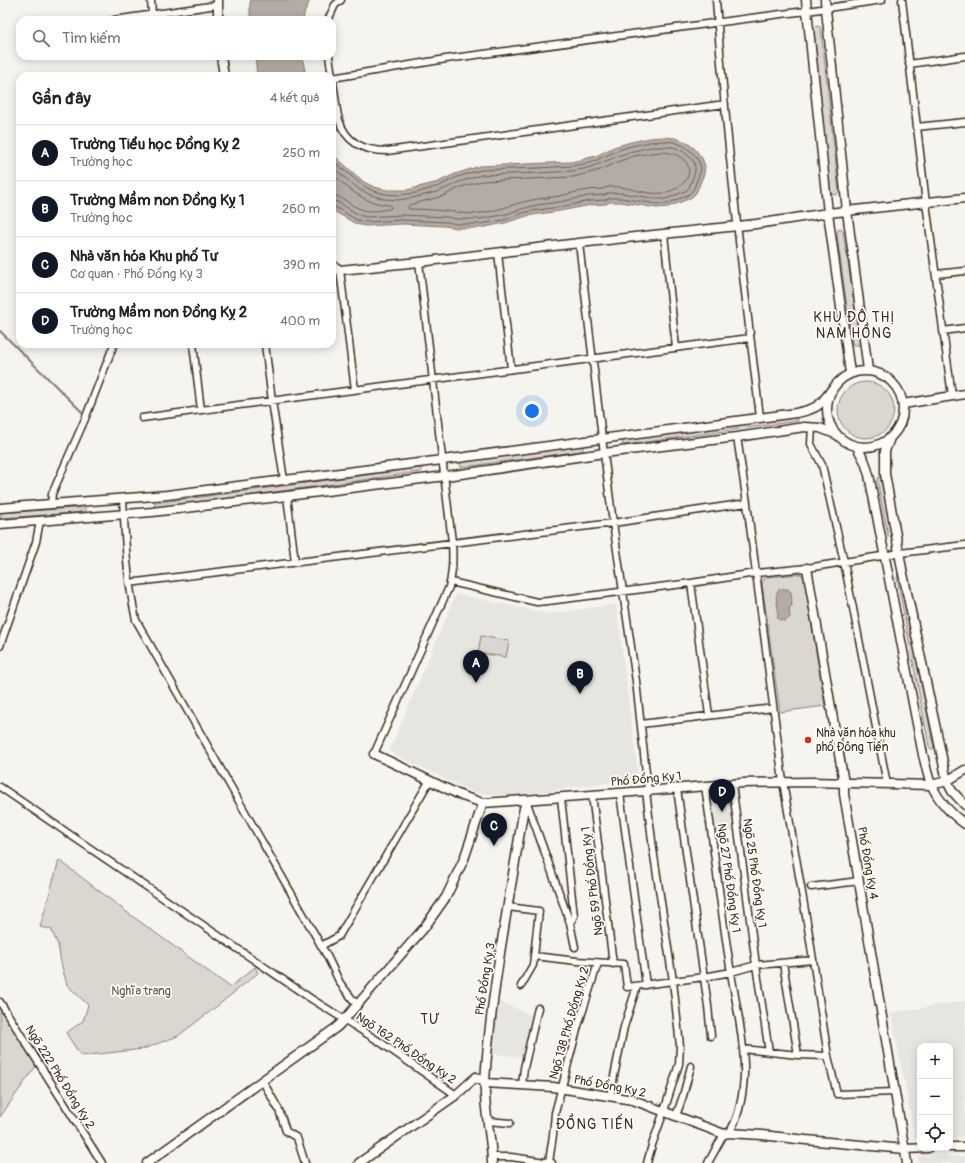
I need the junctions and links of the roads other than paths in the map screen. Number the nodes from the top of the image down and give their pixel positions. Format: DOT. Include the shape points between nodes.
graph roads {
  1 [pos="151,0"];
  2 [pos="340,0"];
  3 [pos="716,0"];
  4 [pos="806,0"];
  5 [pos="882,0"];
  6 [pos="902,0"];
  7 [pos="218,2"];
  8 [pos="826,4"];
  9 [pos="807,11"];
  10 [pos="152,14"];
  11 [pos="139,16"];
  12 [pos="218,16"];
  13 [pos="330,16"];
  14 [pos="718,23"];
  15 [pos="965,56"];
  16 [pos="222,60"];
  17 [pos="330,60"];
  18 [pos="909,64"];
  19 [pos="223,72"];
  20 [pos="331,72"];
  21 [pos="336,77"];
  22 [pos="336,102"];
  23 [pos="725,104"];
  24 [pos="965,122"];
  25 [pos="916,127"];
  26 [pos="965,198"];
  27 [pos="926,203"];
  28 [pos="847,211"];
  29 [pos="828,213"];
  30 [pos="737,226"];
  31 [pos="664,234"];
  32 [pos="579,243"];
  33 [pos="498,252"];
  34 [pos="419,262"];
  35 [pos="336,270"];
  36 [pos="965,271"];
  37 [pos="936,274"];
  38 [pos="965,328"];
  39 [pos="943,331"];
  40 [pos="750,338"];
  41 [pos="112,348"];
  42 [pos="193,348"];
  43 [pos="265,348"];
  44 [pos="676,348"];
  45 [pos="592,359"];
  46 [pos="511,369"];
  47 [pos="868,370"];
  48 [pos="850,373"];
  49 [pos="433,380"];
  50 [pos="832,389"];
  51 [pos="355,390"];
  52 [pos="965,394"];
  53 [pos="952,396"];
  54 [pos="272,401"];
  55 [pos="903,404"];
  56 [pos="200,410"];
  57 [pos="760,417"];
  58 [pos="142,418"];
  59 [pos="812,427"];
  60 [pos="835,434"];
  61 [pos="737,437"];
  62 [pos="602,438"];
  63 [pos="890,438"];
  64 [pos="857,447"];
  65 [pos="604,454"];
  66 [pos="443,460"];
  67 [pos="445,476"];
  68 [pos="284,480"];
  69 [pos="287,496"];
  70 [pos="123,499"];
  71 [pos="747,503"];
  72 [pos="51,504"];
  73 [pos="0,508"];
  74 [pos="124,514"];
  75 [pos="40,521"];
  76 [pos="613,523"];
  77 [pos="0,524"];
  78 [pos="452,542"];
  79 [pos="965,545"];
  80 [pos="900,553"];
  81 [pos="884,556"];
  82 [pos="295,562"];
  83 [pos="844,562"];
  84 [pos="807,568"];
  85 [pos="756,574"];
  86 [pos="451,582"];
  87 [pos="691,583"];
  88 [pos="129,584"];
  89 [pos="623,592"];
  90 [pos="0,646"];
  91 [pos="773,708"];
  92 [pos="709,715"];
  93 [pos="641,724"];
  94 [pos="374,754"];
  95 [pos="965,770"];
  96 [pos="430,780"];
  97 [pos="947,781"];
  98 [pos="783,782"];
  99 [pos="844,783"];
  100 [pos="732,784"];
  101 [pos="887,784"];
  102 [pos="931,785"];
  103 [pos="705,786"];
  104 [pos="0,787"];
  105 [pos="677,789"];
  106 [pos="647,791"];
  107 [pos="620,793"];
  108 [pos="592,795"];
  109 [pos="561,798"];
  110 [pos="526,800"];
  111 [pos="483,803"];
  112 [pos="965,805"];
  113 [pos="965,824"];
  114 [pos="859,881"];
  115 [pos="811,887"];
  116 [pos="508,907"];
  117 [pos="570,923"];
  118 [pos="321,946"];
  119 [pos="575,947"];
  120 [pos="534,956"];
  121 [pos="813,960"];
  122 [pos="598,963"];
  123 [pos="783,963"];
  124 [pos="613,964"];
  125 [pos="756,965"];
  126 [pos="731,972"];
  127 [pos="704,977"];
  128 [pos="673,981"];
  129 [pos="646,985"];
  130 [pos="521,986"];
  131 [pos="637,986"];
  132 [pos="0,1002"];
  133 [pos="357,1005"];
  134 [pos="538,1008"];
  135 [pos="344,1020"];
  136 [pos="711,1036"];
  137 [pos="743,1049"];
  138 [pos="770,1052"];
  139 [pos="798,1055"];
  140 [pos="828,1056"];
  141 [pos="691,1066"];
  142 [pos="262,1080"];
  143 [pos="485,1083"];
  144 [pos="522,1085"];
  145 [pos="562,1088"];
  146 [pos="895,1092"];
  147 [pos="456,1095"];
  148 [pos="610,1096"];
  149 [pos="664,1111"];
  150 [pos="676,1116"];
  151 [pos="488,1121"];
  152 [pos="510,1123"];
  153 [pos="726,1133"];
  154 [pos="953,1147"];
  155 [pos="965,1147"];
  156 [pos="917,1148"];
  157 [pos="905,1149"];
  158 [pos="492,1160"];
  159 [pos="102,1163"];
  160 [pos="146,1163"];
  161 [pos="305,1163"];
  162 [pos="359,1163"];
  163 [pos="551,1163"];
  164 [pos="647,1163"];
  165 [pos="708,1163"];
  166 [pos="907,1163"];
  1 -- 10 [label="street"];
  2 -- 13 [label="street"];
  3 -- 14 [label="street"];
  4 -- 9 [label="main road"];
  5 -- 8 [label="street"];
  6 -- 18 [label="street"];
  7 -- 10 [label="street"];
  7 -- 12 [label="main road"];
  8 -- 9 [label="street"];
  8 -- 28 [label="main road"];
  9 -- 14 [label="street"];
  9 -- 29 [label="main road"];
  10 -- 11 [label="street"];
  14 -- 21 [label="street" via="446,59"];
  14 -- 23 [label="street"];
  15 -- 18 [label="street"];
  16 -- 19 [label="main road"];
  17 -- 20 [label="street"];
  18 -- 25 [label="street"];
  22 -- 23 [label="street" via="339,120 350,138 359,146 378,151"];
  23 -- 30 [label="street"];
  24 -- 25 [label="street"];
  25 -- 27 [label="street"];
  26 -- 27 [label="main road"];
  27 -- 28 [label="main road"];
  27 -- 37 [label="street"];
  28 -- 29 [label="main road"];
  28 -- 47 [label="main road"];
  29 -- 30 [label="main road"];
  29 -- 48 [label="main road"];
  30 -- 31 [label="main road"];
  30 -- 40 [label="street"];
  31 -- 32 [label="main road"];
  31 -- 44 [label="street"];
  32 -- 33 [label="main road"];
  32 -- 45 [label="street"];
  33 -- 34 [label="main road"];
  33 -- 46 [label="street"];
  34 -- 35 [label="main road"];
  34 -- 49 [label="street"];
  35 -- 51 [label="street"];
  36 -- 37 [label="street"];
  37 -- 39 [label="street"];
  38 -- 39 [label="street"];
  39 -- 53 [label="street"];
  40 -- 44 [label="street"];
  40 -- 57 [label="street"];
  41 -- 72 [label="street" via="52,494"];
  42 -- 56 [label="street"];
  43 -- 54 [label="street"];
  44 -- 45 [label="street"];
  45 -- 46 [label="street"];
  45 -- 62 [label="street"];
  46 -- 49 [label="street"];
  47 -- 48 [label="main road"];
  47 -- 55 [label="main road" via="889,379 898,390"];
  48 -- 50 [label="main road"];
  49 -- 51 [label="street"];
  49 -- 66 [label="street"];
  50 -- 57 [label="main road" via="815,408"];
  50 -- 60 [label="main road" via="826,410 828,422"];
  51 -- 54 [label="street"];
  52 -- 53 [label="main road"];
  53 -- 55 [label="main road"];
  54 -- 56 [label="street"];
  54 -- 68 [label="street"];
  55 -- 63 [label="main road" via="900,422"];
  56 -- 58 [label="street"];
  57 -- 62 [label="main road"];
  59 -- 60 [label="main road" via="826,429"];
  59 -- 61 [label="main road"];
  59 -- 83 [label="street" via="811,444 822,465"];
  60 -- 64 [label="main road"];
  61 -- 65 [label="main road"];
  61 -- 71 [label="street"];
  62 -- 65 [label="street"];
  62 -- 66 [label="main road"];
  63 -- 64 [label="main road" via="877,445"];
  63 -- 80 [label="main road" via="885,451 885,473"];
  64 -- 81 [label="main road" via="869,475"];
  65 -- 67 [label="main road"];
  65 -- 76 [label="street"];
  66 -- 67 [label="street"];
  66 -- 68 [label="main road"];
  67 -- 69 [label="main road"];
  67 -- 78 [label="street"];
  68 -- 70 [label="main road"];
  69 -- 74 [label="main road"];
  69 -- 82 [label="street"];
  70 -- 72 [label="main road"];
  70 -- 74 [label="street"];
  71 -- 76 [label="street"];
  71 -- 85 [label="street"];
  72 -- 73 [label="main road"];
  74 -- 75 [label="main road"];
  74 -- 88 [label="street"];
  75 -- 77 [label="main road"];
  75 -- 90 [label="street" via="36,542"];
  76 -- 78 [label="street"];
  76 -- 89 [label="street"];
  78 -- 82 [label="street"];
  78 -- 86 [label="street"];
  79 -- 80 [label="street"];
  80 -- 81 [label="street"];
  80 -- 97 [label="main road"];
  81 -- 83 [label="street"];
  81 -- 102 [label="main road"];
  82 -- 88 [label="street"];
  83 -- 84 [label="street"];
  83 -- 101 [label="street"];
  84 -- 85 [label="street"];
  84 -- 99 [label="main road, Phố Đồng Kỵ 4"];
  85 -- 87 [label="street"];
  85 -- 91 [label="street"];
  86 -- 89 [label="street" via="537,602"];
  86 -- 94 [label="street"];
  87 -- 89 [label="street"];
  87 -- 92 [label="street"];
  88 -- 118 [label="street" via="136,620"];
  89 -- 93 [label="street"];
  91 -- 92 [label="street"];
  91 -- 98 [label="street"];
  92 -- 93 [label="street"];
  93 -- 106 [label="street"];
  94 -- 96 [label="main road, Phố Đồng Kỵ 1"];
  95 -- 97 [label="main road, Phố Đồng Kỵ 1"];
  96 -- 111 [label="main road, Phố Đồng Kỵ 1"];
  96 -- 118 [label="street" via="339,936"];
  97 -- 102 [label="main road, Phố Đồng Kỵ 1"];
  97 -- 112 [label="main road"];
  98 -- 99 [label="main road, Phố Đồng Kỵ 1"];
  98 -- 100 [label="main road, Phố Đồng Kỵ 1"];
  98 -- 121 [label="street"];
  99 -- 101 [label="main road, Phố Đồng Kỵ 1"];
  99 -- 114 [label="main road, Phố Đồng Kỵ 4"];
  100 -- 103 [label="main road, Phố Đồng Kỵ 1"];
  100 -- 125 [label="street, Ngõ 25 Phố Đồng Kỵ 1"];
  101 -- 102 [label="main road, Phố Đồng Kỵ 1"];
  102 -- 113 [label="main road" via="944,805"];
  103 -- 105 [label="main road, Phố Đồng Kỵ 1"];
  103 -- 126 [label="street, Ngõ 27 Phố Đồng Kỵ 1"];
  104 -- 135 [label="street, Ngõ 162 Phố Đồng Kỵ 2"];
  105 -- 106 [label="main road, Phố Đồng Kỵ 1"];
  105 -- 127 [label="street"];
  106 -- 107 [label="main road, Phố Đồng Kỵ 1"];
  106 -- 128 [label="street" via="653,850"];
  107 -- 108 [label="main road, Phố Đồng Kỵ 1"];
  107 -- 129 [label="street"];
  108 -- 109 [label="main road, Phố Đồng Kỵ 1"];
  108 -- 124 [label="street, Ngõ 59 Phố Đồng Kỵ 1"];
  109 -- 110 [label="main road, Phố Đồng Kỵ 1"];
  109 -- 117 [label="street" via="574,916"];
  110 -- 111 [label="main road, Phố Đồng Kỵ 1"];
  110 -- 116 [label="main road, Phố Đồng Kỵ 3"];
  110 -- 117 [label="street"];
  111 -- 133 [label="main road" via="464,859 446,897 424,928"];
  114 -- 115 [label="street"];
  114 -- 146 [label="main road, Phố Đồng Kỵ 4"];
  116 -- 120 [label="street" via="539,911"];
  116 -- 143 [label="main road, Phố Đồng Kỵ 3" via="492,1003"];
  117 -- 119 [label="street"];
  118 -- 133 [label="street" via="340,983"];
  120 -- 122 [label="street"];
  120 -- 130 [label="street" via="533,965"];
  121 -- 123 [label="street"];
  121 -- 140 [label="street"];
  122 -- 124 [label="street"];
  122 -- 145 [label="street, Ngõ 138 Phố Đồng Kỵ 2"];
  123 -- 125 [label="street"];
  123 -- 139 [label="street"];
  124 -- 131 [label="street" via="624,964 627,987"];
  125 -- 126 [label="street"];
  125 -- 138 [label="street, Ngõ 25 Phố Đồng Kỵ 1"];
  126 -- 127 [label="street"];
  126 -- 137 [label="street, Ngõ 27 Phố Đồng Kỵ 1"];
  127 -- 128 [label="street"];
  127 -- 136 [label="street"];
  128 -- 129 [label="street"];
  128 -- 149 [label="street" via="680,1046 679,1064"];
  129 -- 131 [label="street"];
  131 -- 148 [label="street" via="624,1027"];
  132 -- 159 [label="street, Ngõ 222 Phố Đồng Kỵ 2"];
  133 -- 135 [label="main road"];
  134 -- 144 [label="street"];
  135 -- 142 [label="main road"];
  135 -- 147 [label="street, Ngõ 162 Phố Đồng Kỵ 2"];
  137 -- 138 [label="street"];
  137 -- 153 [label="street, Ngõ 27 Phố Đồng Kỵ 1" via="741,1100 734,1125"];
  138 -- 139 [label="street"];
  139 -- 140 [label="street"];
  140 -- 146 [label="street" via="836,1094"];
  141 -- 150 [label="street"];
  142 -- 160 [label="main road"];
  142 -- 161 [label="street" via="279,1110 286,1131 297,1138"];
  143 -- 144 [label="main road, Phố Đồng Kỵ 2"];
  143 -- 147 [label="main road, Phố Đồng Kỵ 2" via="476,1077"];
  143 -- 151 [label="main road, Phố Đồng Kỵ 3"];
  144 -- 145 [label="main road, Phố Đồng Kỵ 2"];
  145 -- 148 [label="main road, Phố Đồng Kỵ 2"];
  145 -- 163 [label="street, Ngõ 138 Phố Đồng Kỵ 2" via="555,1113"];
  146 -- 157 [label="main road, Phố Đồng Kỵ 4"];
  147 -- 162 [label="main road, Phố Đồng Kỵ 2"];
  148 -- 149 [label="main road, Phố Đồng Kỵ 2" via="633,1100"];
  149 -- 150 [label="main road, Phố Đồng Kỵ 2"];
  149 -- 164 [label="street"];
  150 -- 153 [label="main road, Phố Đồng Kỵ 2"];
  151 -- 152 [label="street"];
  151 -- 158 [label="main road, Phố Đồng Kỵ 3"];
  153 -- 157 [label="main road, Phố Đồng Kỵ 2"];
  153 -- 165 [label="street, Ngõ 27 Phố Đồng Kỵ 1"];
  154 -- 155 [label="main road"];
  156 -- 157 [label="main road, Phố Đồng Kỵ 2"];
  157 -- 166 [label="main road, Phố Đồng Kỵ 4"];
  158 -- 163 [label="street" via="511,1157"];
}
